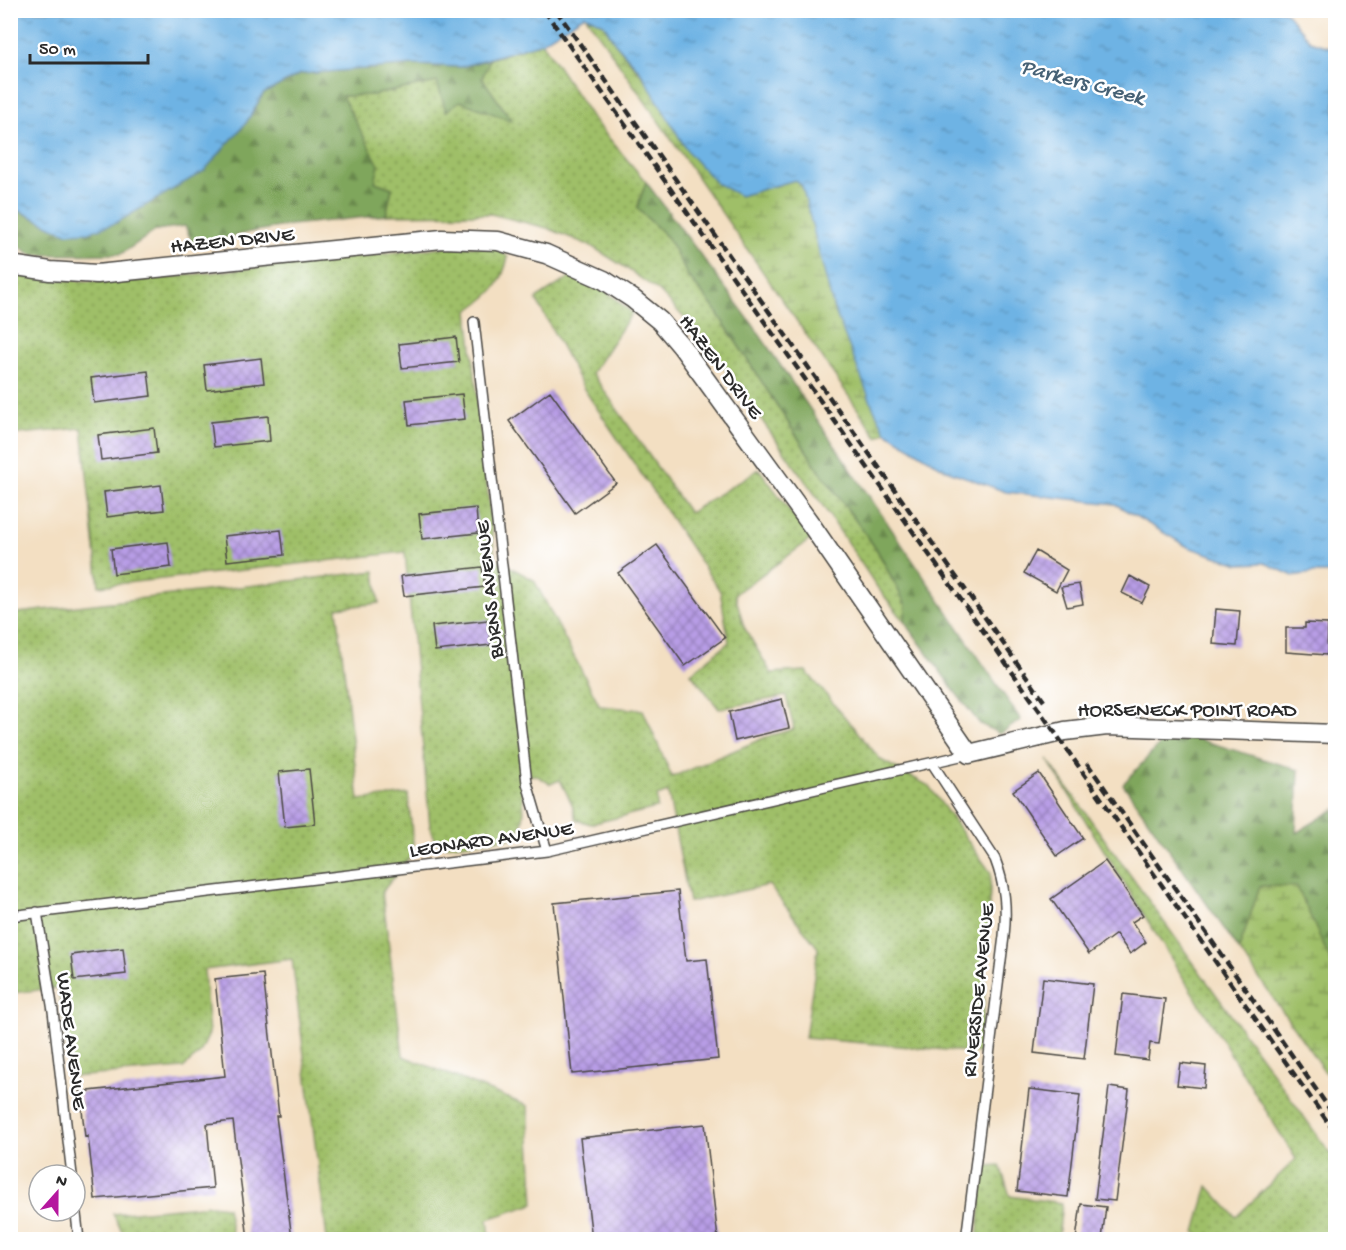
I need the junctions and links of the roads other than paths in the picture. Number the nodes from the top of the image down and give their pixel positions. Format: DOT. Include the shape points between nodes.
graph roads {
  1 [pos="10,265"];
  2 [pos="474,322"];
  3 [pos="1335,734"];
  4 [pos="969,754"];
  5 [pos="932,763"];
  6 [pos="547,851"];
  7 [pos="37,912"];
  8 [pos="10,916"];
  9 [pos="71,1163"];
  10 [pos="77,1223"];
  11 [pos="79,1239"];
  12 [pos="966,1239"];
  1 -- 4 [label="street, HAZEN DRIVE" via="97,274 471,239 498,241 546,254 604,280 633,298 682,346"];
  2 -- 6 [label="lane, BURNS AVENUE" via="527,783"];
  3 -- 4 [label="street, HORSENECK POINT ROAD" via="1107,726 1065,731"];
  4 -- 5 [label="lane, LEONARD AVENUE"];
  5 -- 6 [label="lane, LEONARD AVENUE"];
  5 -- 12 [label="lane, RIVERSIDE AVENUE" via="994,859 1002,875 1006,902"];
  6 -- 7 [label="lane, LEONARD AVENUE"];
  7 -- 8 [label="lane, LEONARD AVENUE"];
  7 -- 9 [label="lane, WADE AVENUE"];
  10 -- 11 [label="lane"];
}
